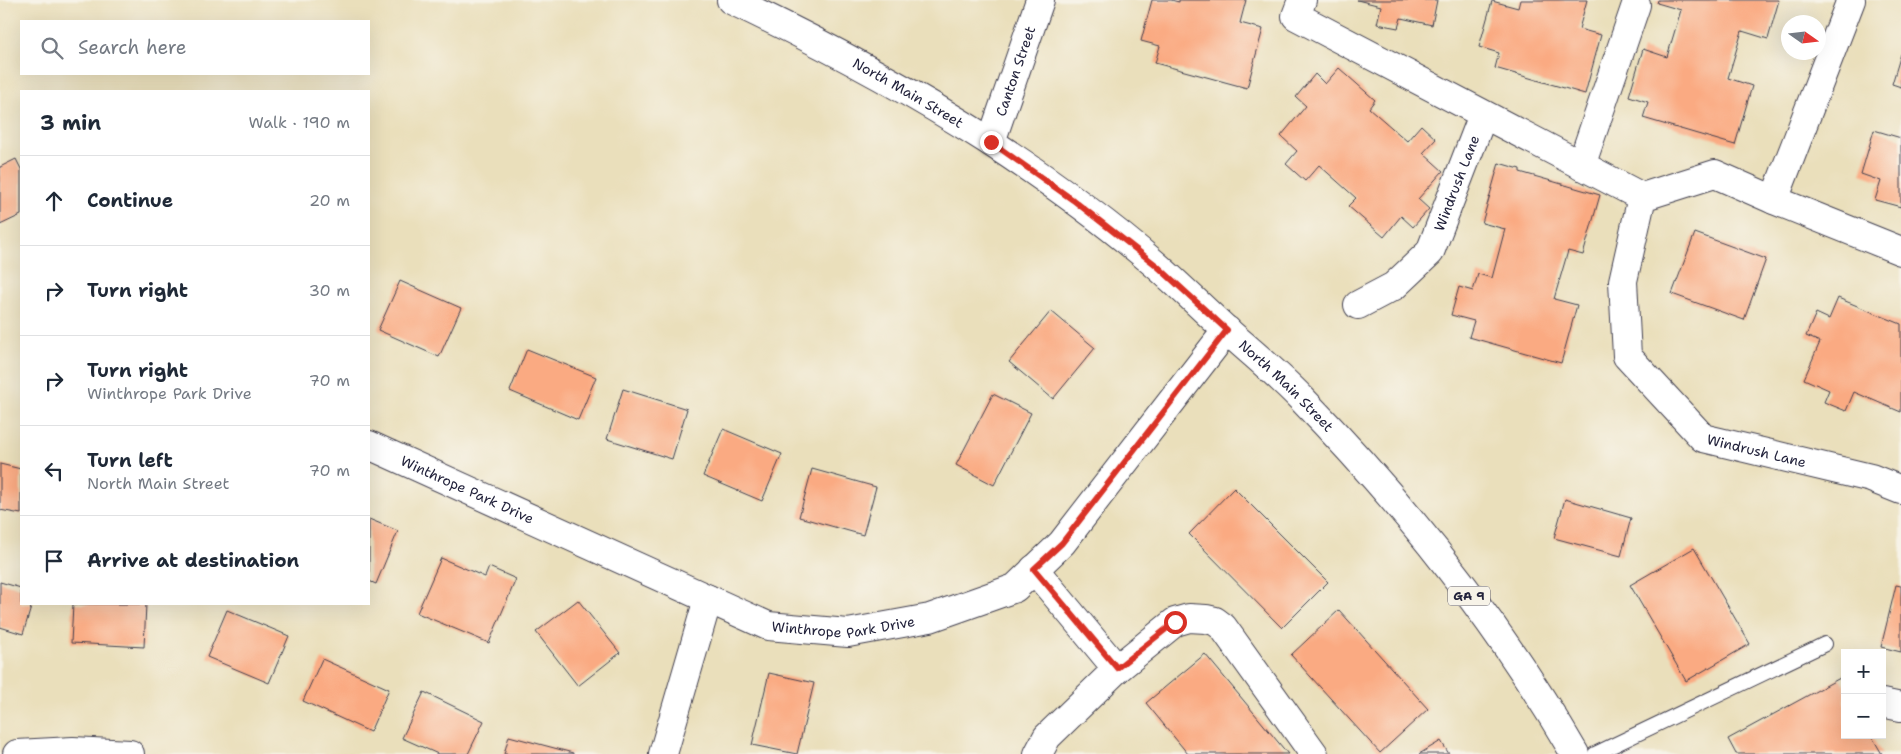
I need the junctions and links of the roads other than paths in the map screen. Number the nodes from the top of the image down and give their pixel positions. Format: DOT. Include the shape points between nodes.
graph roads {
  1 [pos="731,0"];
  2 [pos="1040,0"];
  3 [pos="1302,0"];
  4 [pos="1851,0"];
  5 [pos="1636,5"];
  6 [pos="1483,115"];
  7 [pos="991,142"];
  8 [pos="1581,166"];
  9 [pos="1642,197"];
  10 [pos="1774,200"];
  11 [pos="1901,251"];
  12 [pos="1358,304"];
  13 [pos="1227,330"];
  14 [pos="370,445"];
  15 [pos="1901,490"];
  16 [pos="1034,569"];
  17 [pos="708,599"];
  18 [pos="1825,644"];
  19 [pos="1117,668"];
  20 [pos="1886,704"];
  21 [pos="1901,707"];
  22 [pos="16,754"];
  23 [pos="130,754"];
  24 [pos="663,754"];
  25 [pos="1038,754"];
  26 [pos="1314,754"];
  27 [pos="1575,754"];
  28 [pos="1595,754"];
  1 -- 7 [label="street, North Main Street / GA 9" via="804,34"];
  2 -- 7 [label="street, Canton Street"];
  3 -- 6 [label="street" via="1296,16"];
  4 -- 10 [label="street"];
  5 -- 8 [label="street"];
  6 -- 8 [label="street"];
  6 -- 12 [label="street, Windrush Lane" via="1430,252 1394,286"];
  7 -- 13 [label="street, North Main Street / GA 9" via="1073,200 1156,265"];
  8 -- 9 [label="street"];
  9 -- 10 [label="street" via="1715,174"];
  9 -- 15 [label="street, Windrush Lane" via="1623,281 1627,356 1703,438 1871,478"];
  10 -- 11 [label="street"];
  13 -- 16 [label="street, Winthrope Park Drive" via="1062,543"];
  13 -- 27 [label="street, North Main Street / GA 9" via="1299,396 1373,476 1430,545 1504,643"];
  14 -- 17 [label="street, Winthrope Park Drive"];
  16 -- 17 [label="street, Winthrope Park Drive" via="1015,588 930,618 848,633 768,626"];
  16 -- 19 [label="street"];
  17 -- 24 [label="street"];
  18 -- 28 [label="lane"];
  19 -- 25 [label="street" via="1047,737"];
  19 -- 26 [label="street" via="1175,622 1190,618 1215,621 1223,627"];
  20 -- 21 [label="street"];
  22 -- 23 [label="street" via="73,751"];
}
